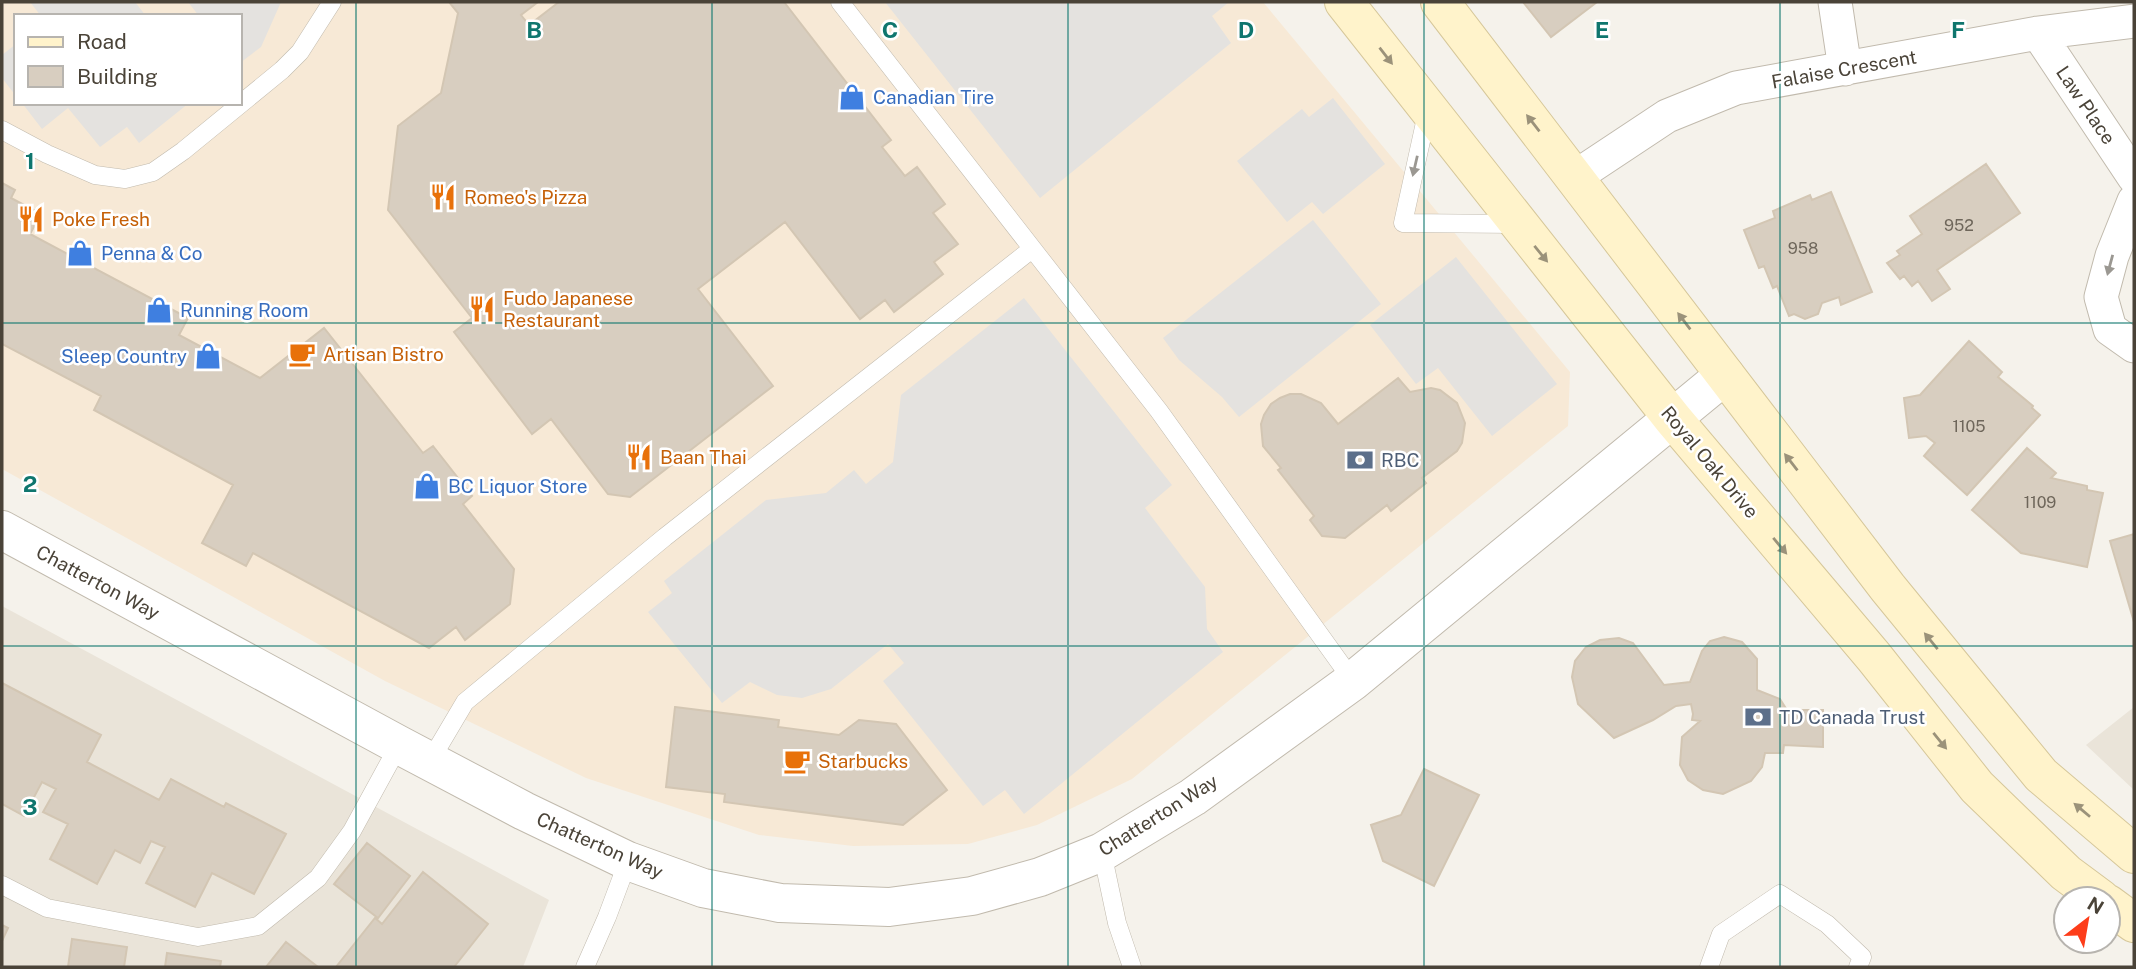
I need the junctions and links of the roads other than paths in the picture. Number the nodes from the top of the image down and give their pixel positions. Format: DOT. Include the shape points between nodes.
graph roads {
  1 [pos="332,2"];
  2 [pos="840,2"];
  3 [pos="1345,2"];
  4 [pos="1440,2"];
  5 [pos="1835,2"];
  6 [pos="2134,21"];
  7 [pos="2038,33"];
  8 [pos="1845,69"];
  9 [pos="242,103"];
  10 [pos="239,105"];
  11 [pos="1428,109"];
  12 [pos="2,130"];
  13 [pos="1575,177"];
  14 [pos="2134,177"];
  15 [pos="2134,201"];
  16 [pos="1517,224"];
  17 [pos="1032,249"];
  18 [pos="2134,346"];
  19 [pos="1725,375"];
  20 [pos="1673,419"];
  21 [pos="2,530"];
  22 [pos="1353,681"];
  23 [pos="414,753"];
  24 [pos="1102,852"];
  25 [pos="2134,854"];
  26 [pos="628,861"];
  27 [pos="2,885"];
  28 [pos="2082,885"];
  29 [pos="585,967"];
  30 [pos="1132,967"];
  31 [pos="1709,967"];
  32 [pos="1858,967"];
  1 -- 9 [label="lane" via="300,52"];
  2 -- 17 [label="lane"];
  3 -- 11 [label="main road, Royal Oak Drive, one-way"];
  13 -- 4 [label="main road, one-way"];
  5 -- 8 [label="street"];
  6 -- 7 [label="street, Falaise Crescent"];
  7 -- 8 [label="street, Falaise Crescent"];
  7 -- 14 [label="street, Law Place"];
  8 -- 13 [label="street, Falaise Crescent" via="1735,88 1667,116"];
  10 -- 12 [label="lane" via="153,172 125,179 95,175"];
  11 -- 16 [label="main road, Royal Oak Drive"];
  11 -- 16 [label="lane, one-way" via="1403,223"];
  19 -- 13 [label="main road, one-way"];
  15 -- 18 [label="street, one-way" via="2101,297 2110,329"];
  16 -- 20 [label="main road, Royal Oak Drive, one-way"];
  17 -- 22 [label="lane" via="1159,411"];
  17 -- 23 [label="lane" via="665,537 465,702"];
  19 -- 20 [label="street, Chatterton Way"];
  25 -- 19 [label="main road, one-way" via="2040,775"];
  20 -- 22 [label="street, Chatterton Way"];
  20 -- 28 [label="main road, Royal Oak Drive, one-way" via="1977,787"];
  21 -- 23 [label="street, Chatterton Way"];
  22 -- 24 [label="street, Chatterton Way" via="1193,797"];
  23 -- 26 [label="street, Chatterton Way"];
  23 -- 27 [label="lane" via="318,878 258,926 198,937 47,908"];
  24 -- 26 [label="street, Chatterton Way" via="1040,877 972,896 889,907 780,903 703,888"];
  24 -- 30 [label="lane"];
  26 -- 29 [label="lane"];
  31 -- 32 [label="lane" via="1721,934 1780,894 1827,924 1862,957"];
}
